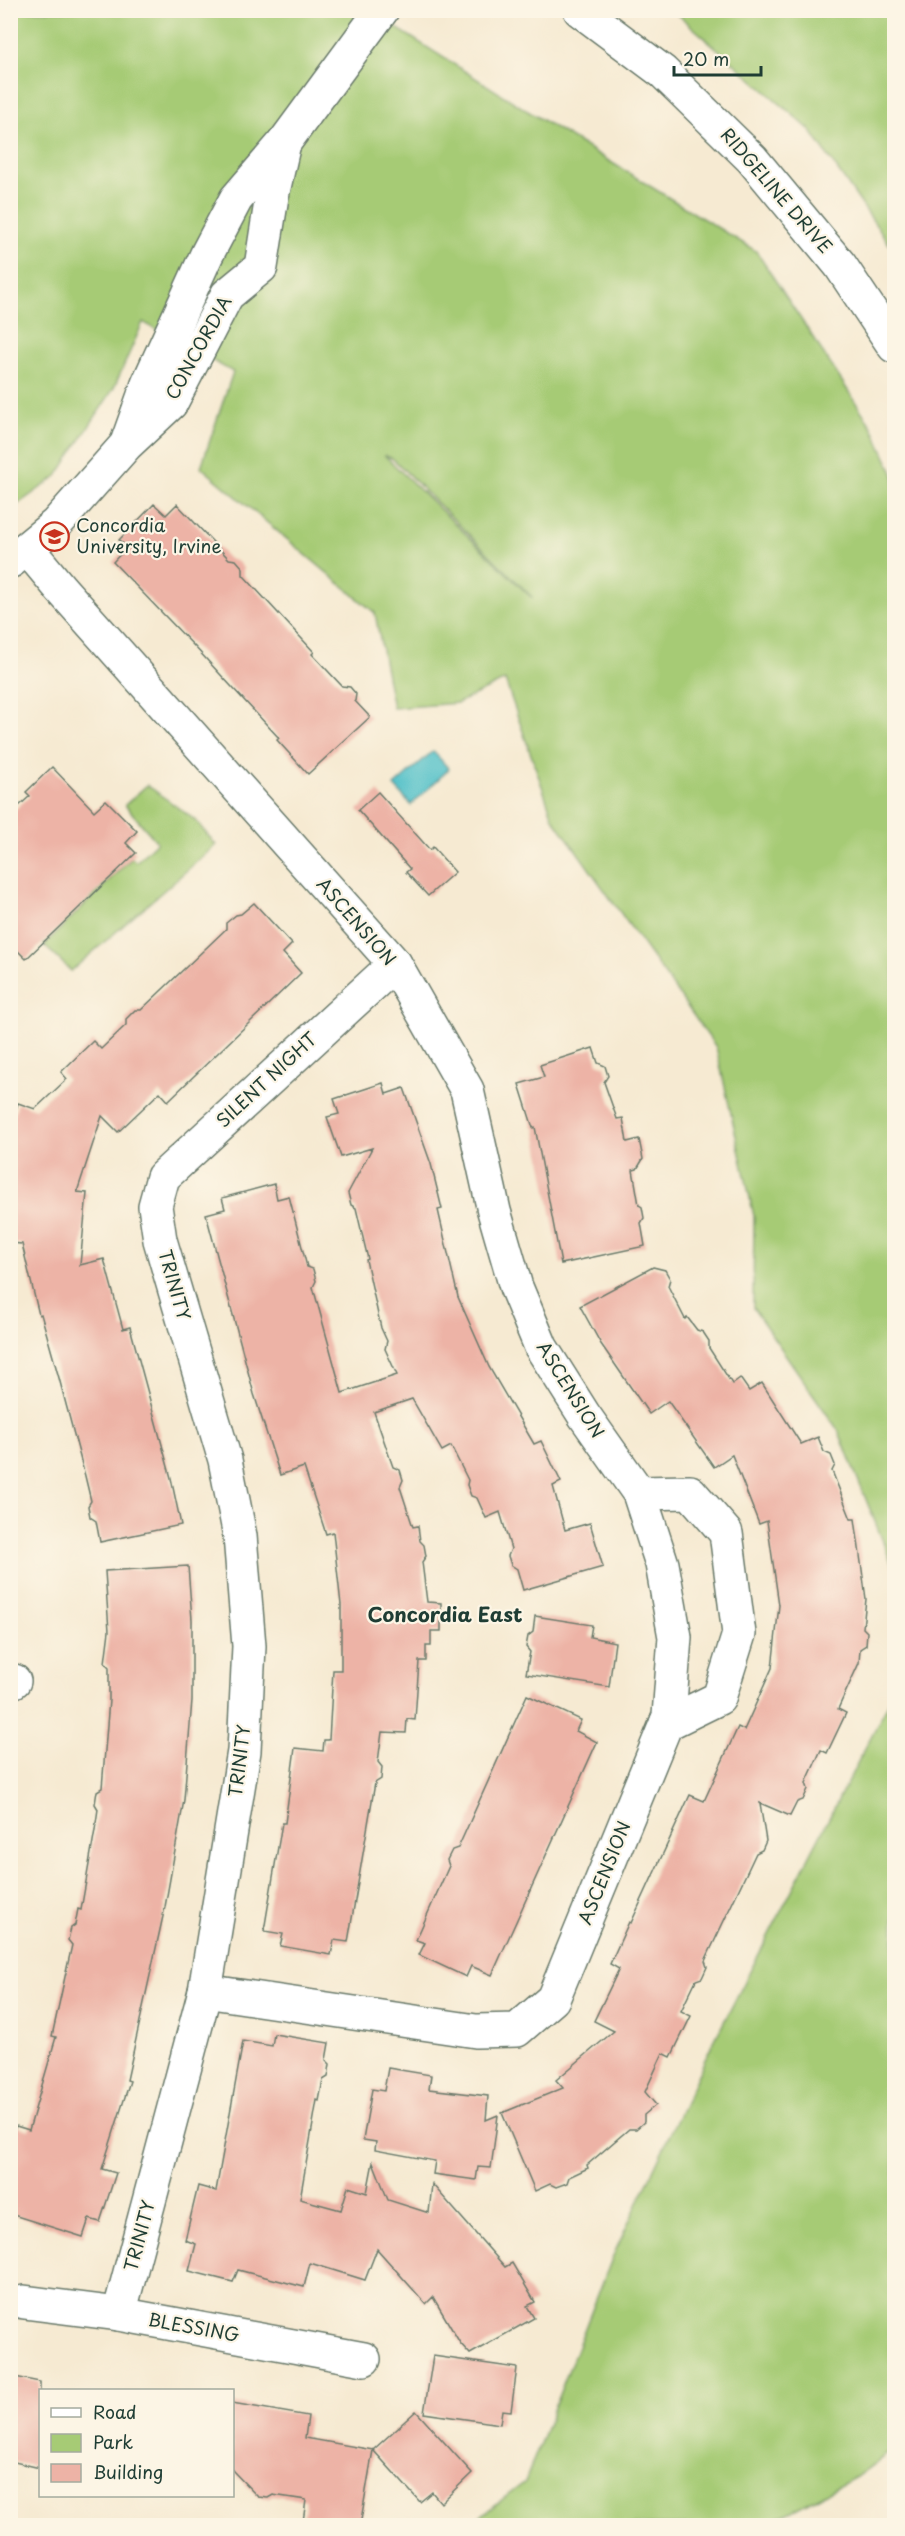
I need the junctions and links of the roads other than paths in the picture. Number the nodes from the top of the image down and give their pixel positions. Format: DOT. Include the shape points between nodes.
graph roads {
  1 [pos="382,10"];
  2 [pos="580,10"];
  3 [pos="284,143"];
  4 [pos="894,346"];
  5 [pos="126,445"];
  6 [pos="19,555"];
  7 [pos="394,964"];
  8 [pos="155,1206"];
  9 [pos="639,1493"];
  10 [pos="666,1724"];
  11 [pos="205,1991"];
  12 [pos="24,2302"];
  13 [pos="119,2314"];
  14 [pos="364,2359"];
  1 -- 3 [label="street, CONCORDIA"];
  2 -- 4 [label="street, RIDGELINE DRIVE" via="663,72 752,159 840,265"];
  3 -- 5 [label="street, CONCORDIA" via="236,199 207,254 147,384"];
  3 -- 5 [label="street, CONCORDIA" via="261,267 226,295 171,403"];
  5 -- 6 [label="street, CONCORDIA" via="56,524"];
  6 -- 7 [label="street, ASCENSION" via="69,598"];
  7 -- 8 [label="street, SILENT NIGHT" via="163,1177"];
  7 -- 9 [label="street, ASCENSION" via="466,1089 516,1287 541,1347"];
  8 -- 11 [label="street, TRINITY" via="160,1240 225,1460 240,1536 249,1646 244,1751"];
  9 -- 10 [label="street, ASCENSION" via="662,1564 675,1637"];
  9 -- 10 [label="street" via="690,1492 726,1533 739,1634 719,1698"];
  10 -- 11 [label="street, ASCENSION" via="553,1999 517,2030 476,2031"];
  11 -- 13 [label="street, TRINITY"];
  12 -- 13 [label="street, BLESSING"];
  13 -- 14 [label="street, BLESSING"];
}
